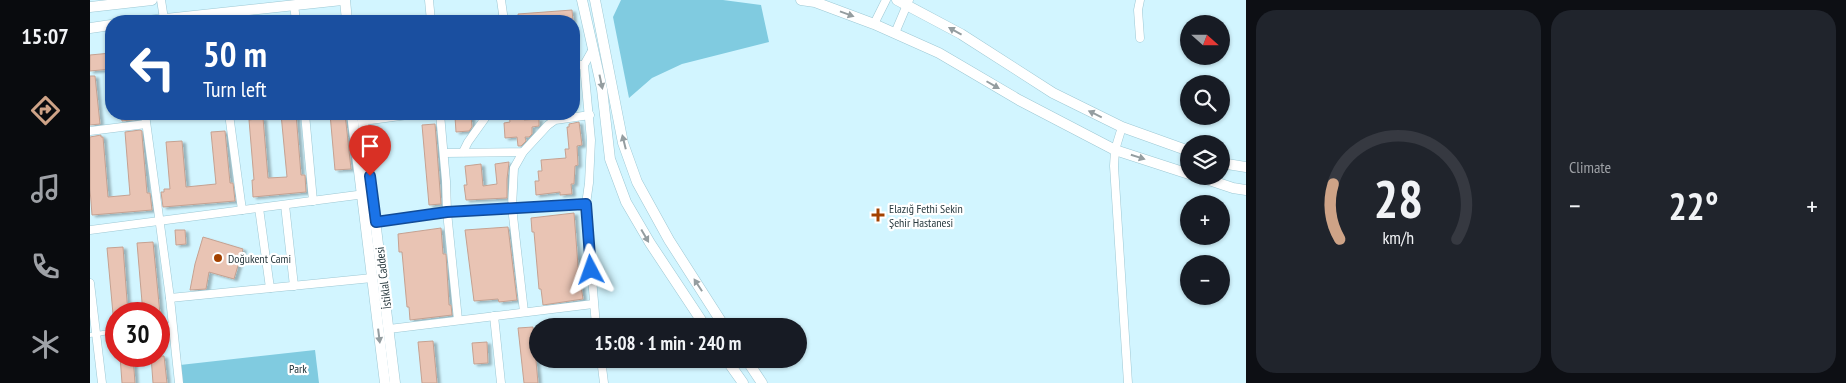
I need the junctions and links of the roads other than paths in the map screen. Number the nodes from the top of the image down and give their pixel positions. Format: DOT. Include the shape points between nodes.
graph roads {
  1 [pos="152,0"];
  2 [pos="161,0"];
  3 [pos="344,0"];
  4 [pos="428,0"];
  5 [pos="501,0"];
  6 [pos="582,0"];
  7 [pos="595,0"];
  8 [pos="800,0"];
  9 [pos="886,0"];
  10 [pos="897,0"];
  11 [pos="1140,0"];
  12 [pos="908,3"];
  13 [pos="294,5"];
  14 [pos="90,7"];
  15 [pos="163,15"];
  16 [pos="232,15"];
  17 [pos="295,15"];
  18 [pos="345,15"];
  19 [pos="430,15"];
  20 [pos="503,15"];
  21 [pos="874,24"];
  22 [pos="105,27"];
  23 [pos="90,28"];
  24 [pos="896,33"];
  25 [pos="1140,38"];
  26 [pos="594,48"];
  27 [pos="580,65"];
  28 [pos="584,65"];
  29 [pos="590,115"];
  30 [pos="580,116"];
  31 [pos="146,120"];
  32 [pos="230,120"];
  33 [pos="306,120"];
  34 [pos="353,120"];
  35 [pos="362,120"];
  36 [pos="441,120"];
  37 [pos="484,120"];
  38 [pos="555,120"];
  39 [pos="146,124"];
  40 [pos="1122,126"];
  41 [pos="90,131"];
  42 [pos="1180,148"];
  43 [pos="1115,150"];
  44 [pos="463,152"];
  45 [pos="523,152"];
  46 [pos="444,153"];
  47 [pos="1230,164"];
  48 [pos="1246,167"];
  49 [pos="1180,171"];
  50 [pos="1225,185"];
  51 [pos="1246,190"];
  52 [pos="367,194"];
  53 [pos="313,201"];
  54 [pos="586,204"];
  55 [pos="285,205"];
  56 [pos="512,207"];
  57 [pos="259,208"];
  58 [pos="242,210"];
  59 [pos="447,212"];
  60 [pos="159,222"];
  61 [pos="376,222"];
  62 [pos="90,230"];
  63 [pos="372,278"];
  64 [pos="90,282"];
  65 [pos="294,286"];
  66 [pos="270,288"];
  67 [pos="170,298"];
  68 [pos="593,304"];
  69 [pos="524,312"];
  70 [pos="494,316"];
  71 [pos="595,318"];
  72 [pos="700,318"];
  73 [pos="719,318"];
  74 [pos="458,320"];
  75 [pos="172,325"];
  76 [pos="388,328"];
  77 [pos="93,334"];
  78 [pos="602,368"];
  79 [pos="732,368"];
  80 [pos="752,368"];
  81 [pos="102,383"];
  82 [pos="179,383"];
  83 [pos="385,383"];
  84 [pos="395,383"];
  85 [pos="501,383"];
  86 [pos="604,383"];
  87 [pos="743,383"];
  88 [pos="762,383"];
  89 [pos="1128,383"];
  1 -- 14 [label="street"];
  2 -- 15 [label="street"];
  3 -- 13 [label="street"];
  3 -- 18 [label="street"];
  4 -- 19 [label="street"];
  5 -- 20 [label="street"];
  6 -- 26 [label="street"];
  73 -- 7 [label="street, one-way" via="669,240 637,182 623,143"];
  8 -- 21 [label="street, one-way" via="815,2"];
  9 -- 21 [label="street"];
  10 -- 12 [label="street"];
  11 -- 25 [label="street"];
  12 -- 24 [label="street"];
  40 -- 12 [label="street, one-way" via="1053,93"];
  13 -- 16 [label="street"];
  13 -- 17 [label="street"];
  21 -- 24 [label="street"];
  22 -- 23 [label="street"];
  24 -- 43 [label="street, one-way" via="940,53 1019,100"];
  26 -- 28 [label="street"];
  26 -- 72 [label="street, one-way" via="610,159 626,202"];
  27 -- 28 [label="street"];
  28 -- 29 [label="street"];
  29 -- 30 [label="street"];
  29 -- 54 [label="street" via="591,162"];
  31 -- 39 [label="street"];
  32 -- 58 [label="street"];
  33 -- 53 [label="street"];
  34 -- 52 [label="street, İstiklal Caddesi"];
  35 -- 52 [label="street, İstiklal Caddesi"];
  36 -- 46 [label="street"];
  37 -- 44 [label="street"];
  38 -- 45 [label="street"];
  39 -- 41 [label="street"];
  39 -- 60 [label="street"];
  40 -- 42 [label="street"];
  40 -- 43 [label="street"];
  43 -- 49 [label="street, one-way"];
  43 -- 89 [label="street" via="1114,182"];
  44 -- 45 [label="street"];
  44 -- 46 [label="street"];
  45 -- 56 [label="street" via="514,168"];
  46 -- 59 [label="street"];
  47 -- 48 [label="street"];
  50 -- 51 [label="street"];
  52 -- 53 [label="street"];
  52 -- 61 [label="street, İstiklal Caddesi"];
  52 -- 63 [label="street, İstiklal Caddesi"];
  53 -- 55 [label="street"];
  54 -- 56 [label="street"];
  54 -- 68 [label="street"];
  55 -- 57 [label="street"];
  55 -- 65 [label="street"];
  56 -- 59 [label="street"];
  56 -- 69 [label="street"];
  57 -- 58 [label="street"];
  57 -- 66 [label="street"];
  58 -- 60 [label="street"];
  59 -- 61 [label="street"];
  59 -- 74 [label="street"];
  60 -- 62 [label="street"];
  60 -- 67 [label="street"];
  61 -- 76 [label="street, İstiklal Caddesi"];
  63 -- 65 [label="street"];
  63 -- 83 [label="street, İstiklal Caddesi, one-way"];
  64 -- 77 [label="street"];
  65 -- 66 [label="street"];
  66 -- 67 [label="street"];
  67 -- 75 [label="street"];
  68 -- 69 [label="street"];
  68 -- 71 [label="street"];
  69 -- 70 [label="street"];
  70 -- 74 [label="street"];
  70 -- 85 [label="street"];
  74 -- 76 [label="street"];
  75 -- 82 [label="street"];
  76 -- 84 [label="street, İstiklal Caddesi"];
  77 -- 81 [label="street"];
  78 -- 86 [label="street"];
  79 -- 87 [label="street"];
  80 -- 88 [label="street"];
}
